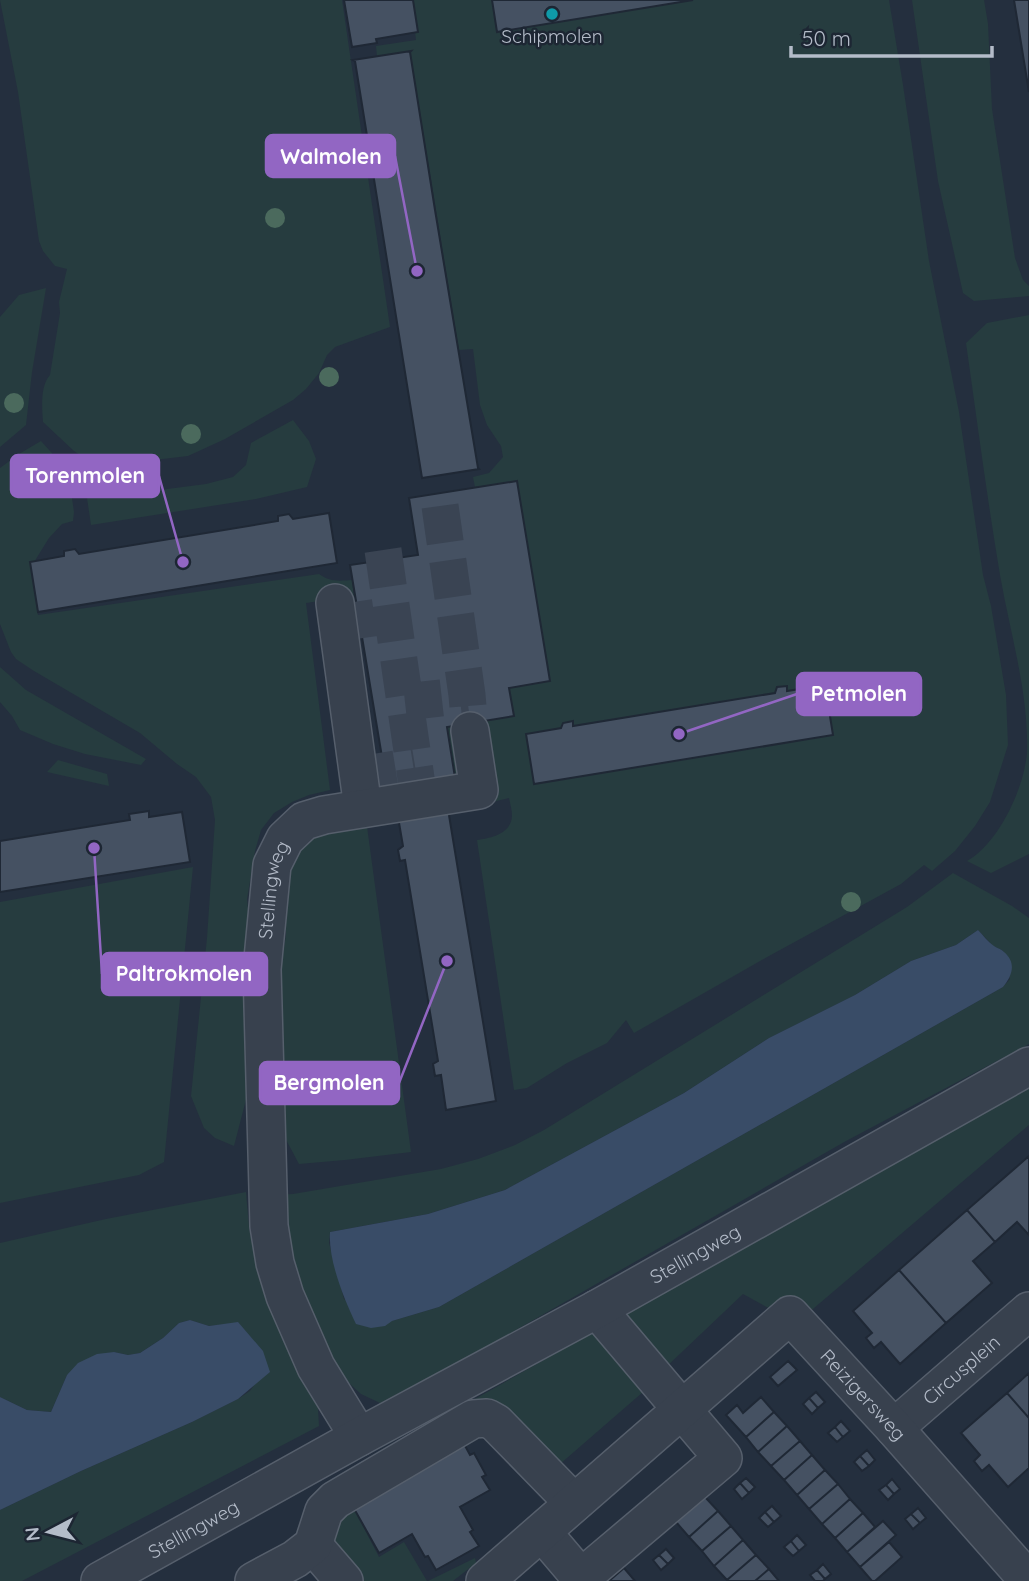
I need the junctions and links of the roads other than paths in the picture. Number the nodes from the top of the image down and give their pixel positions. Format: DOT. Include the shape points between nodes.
graph roads {
  1 [pos="335,603"];
  2 [pos="470,732"];
  3 [pos="363,808"];
  4 [pos="1029,1066"];
  5 [pos="597,1309"];
  6 [pos="1029,1311"];
  7 [pos="681,1409"];
  8 [pos="894,1428"];
  9 [pos="359,1437"];
  10 [pos="574,1503"];
  11 [pos="542,1532"];
  12 [pos="313,1545"];
  13 [pos="100,1581"];
  14 [pos="254,1581"];
  15 [pos="344,1581"];
  16 [pos="485,1581"];
  17 [pos="1029,1581"];
  1 -- 3 [label="street"];
  2 -- 3 [label="street, Stellingweg" via="479,790"];
  3 -- 9 [label="street, Stellingweg" via="304,821 285,839 272,864 262,970 269,1226 275,1263 316,1367"];
  4 -- 5 [label="street, Stellingweg"];
  5 -- 7 [label="street"];
  5 -- 9 [label="street, Stellingweg"];
  6 -- 8 [label="street, Circusplein"];
  7 -- 8 [label="street, Reizigersweg" via="790,1315"];
  7 -- 10 [label="street, Reizigersweg"];
  7 -- 11 [label="street" via="723,1458 581,1578"];
  8 -- 17 [label="street, Reizigersweg"];
  9 -- 13 [label="street, Stellingweg"];
  10 -- 11 [label="street, Reizigersweg"];
  10 -- 12 [label="street" via="496,1423 473,1419 335,1500 324,1511"];
  11 -- 16 [label="street, Reizigersweg"];
  12 -- 14 [label="street"];
  12 -- 15 [label="street"];
}
